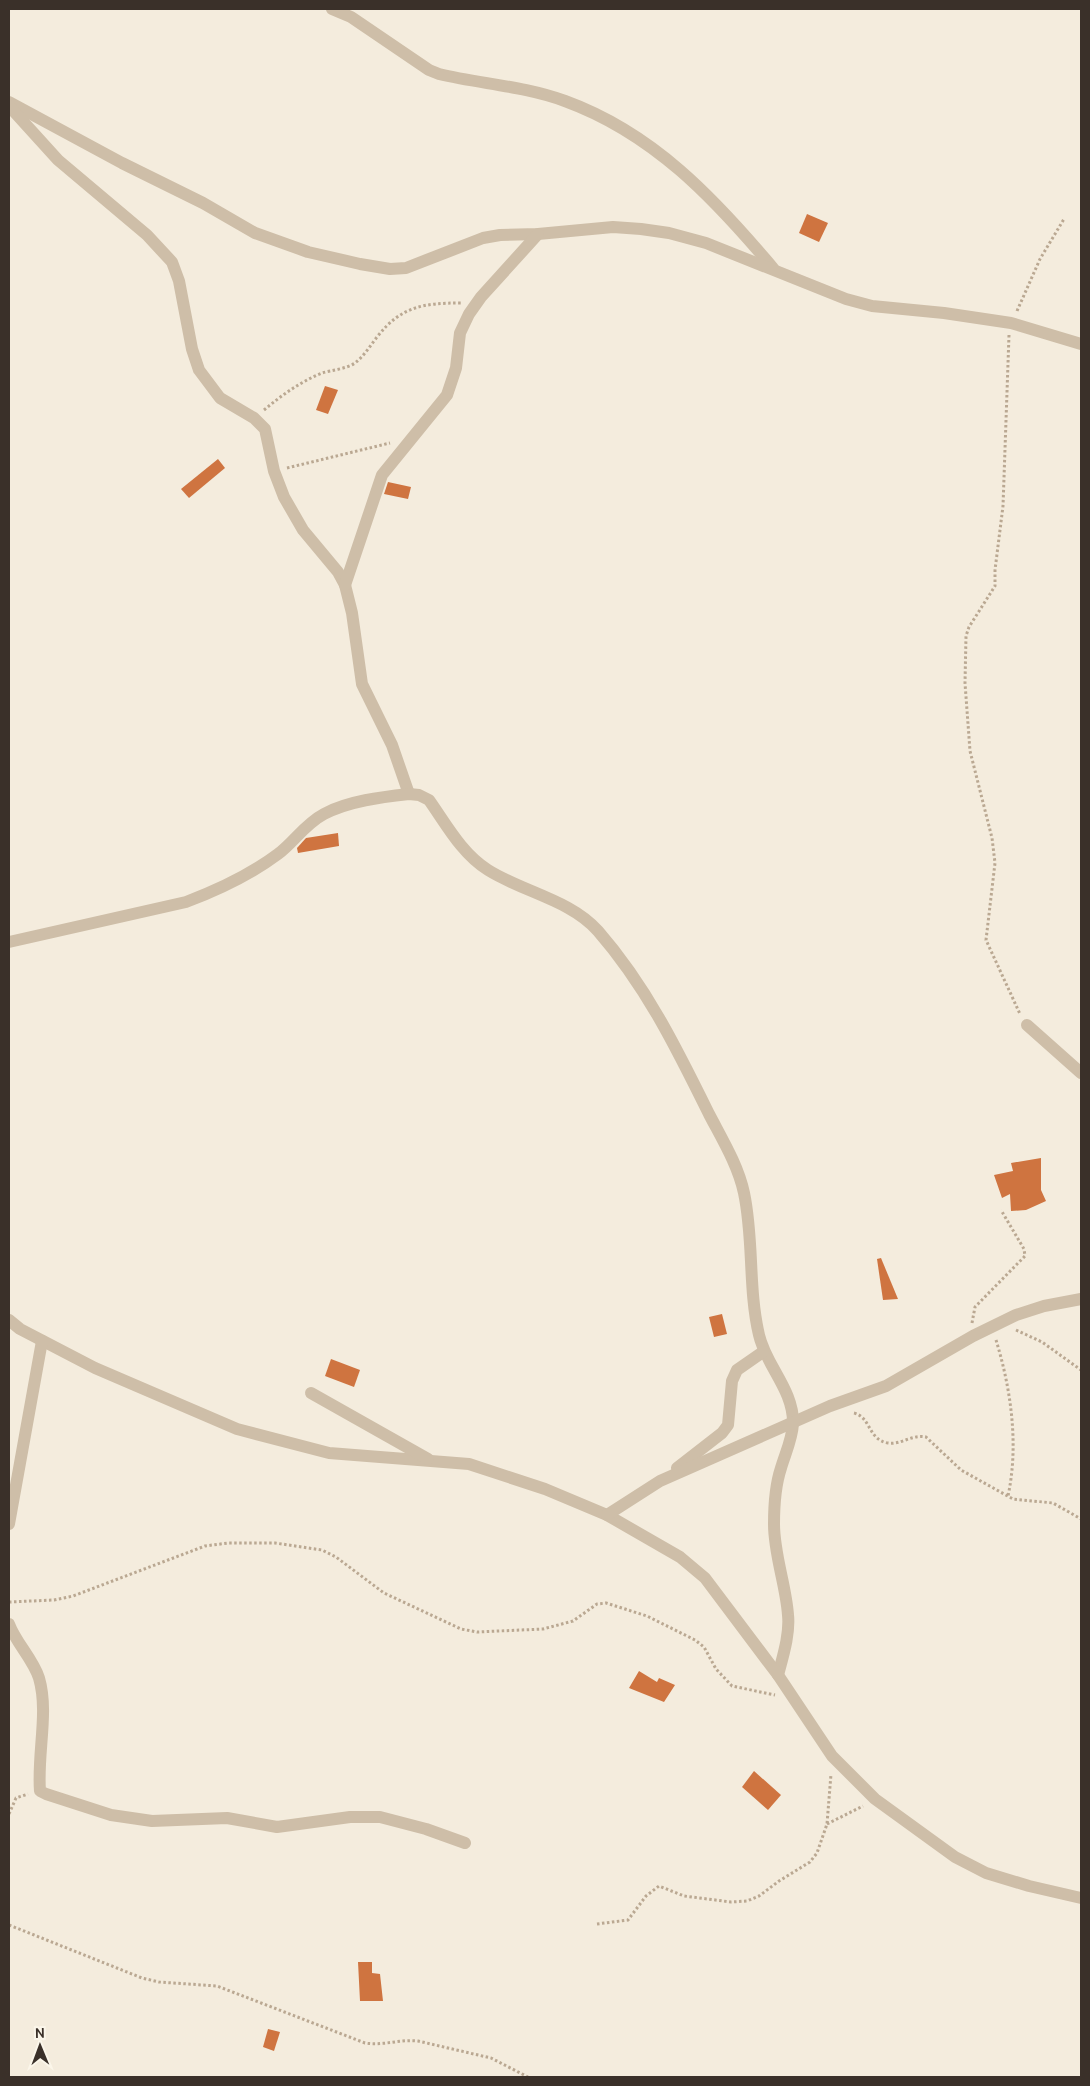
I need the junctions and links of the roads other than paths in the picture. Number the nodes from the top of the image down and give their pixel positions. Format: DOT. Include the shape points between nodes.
graph roads {
  1 [pos="332,9"];
  2 [pos="9,102"];
  3 [pos="9,106"];
  4 [pos="538,234"];
  5 [pos="775,271"];
  6 [pos="1081,344"];
  7 [pos="345,586"];
  8 [pos="409,794"];
  9 [pos="9,942"];
  10 [pos="1027,1025"];
  11 [pos="1081,1073"];
  12 [pos="1081,1299"];
  13 [pos="9,1320"];
  14 [pos="42,1341"];
  15 [pos="764,1352"];
  16 [pos="311,1393"];
  17 [pos="793,1422"];
  18 [pos="432,1461"];
  19 [pos="660,1481"];
  20 [pos="607,1515"];
  21 [pos="9,1524"];
  22 [pos="9,1624"];
  23 [pos="778,1675"];
  24 [pos="465,1843"];
  25 [pos="1081,1898"];
  1 -- 5 [label="street" via="351,17 429,70 506,85 564,101 640,137 684,173"];
  2 -- 4 [label="street" via="256,233 308,252 390,269 406,268 483,238 500,234"];
  3 -- 7 [label="street" via="58,160 164,251 172,262 199,370 220,398 265,428 274,471 298,522 338,572"];
  4 -- 5 [label="street" via="613,227 669,233 706,243"];
  4 -- 7 [label="street" via="476,304 460,333 456,368 447,395 382,475"];
  5 -- 6 [label="street" via="872,306 1011,323"];
  7 -- 8 [label="street" via="362,684 392,745"];
  8 -- 9 [label="street" via="327,813 312,822 279,854 214,892 186,902"];
  8 -- 15 [label="street" via="429,800 469,855 486,868 514,885 569,909 592,924 641,986 664,1022 741,1179 752,1250 752,1294"];
  10 -- 11 [label="street"];
  12 -- 17 [label="street" via="1016,1315 886,1386"];
  13 -- 14 [label="street"];
  14 -- 18 [label="street" via="156,1396 236,1428 329,1453"];
  14 -- 21 [label="street"];
  15 -- 17 [label="street" via="788,1398"];
  15 -- 19 [label="street" via="737,1370 732,1381 728,1425 722,1433"];
  16 -- 18 [label="street"];
  17 -- 19 [label="street"];
  17 -- 23 [label="street" via="774,1510 780,1578 788,1613"];
  18 -- 20 [label="street" via="478,1466"];
  19 -- 20 [label="street"];
  20 -- 23 [label="street" via="680,1557 706,1578"];
  22 -- 24 [label="street" via="15,1640 38,1676 42,1693 38,1764 40,1791 132,1819 226,1818 277,1826 365,1816 396,1821"];
  23 -- 25 [label="street" via="832,1756 875,1799 956,1857 986,1873"];
}
